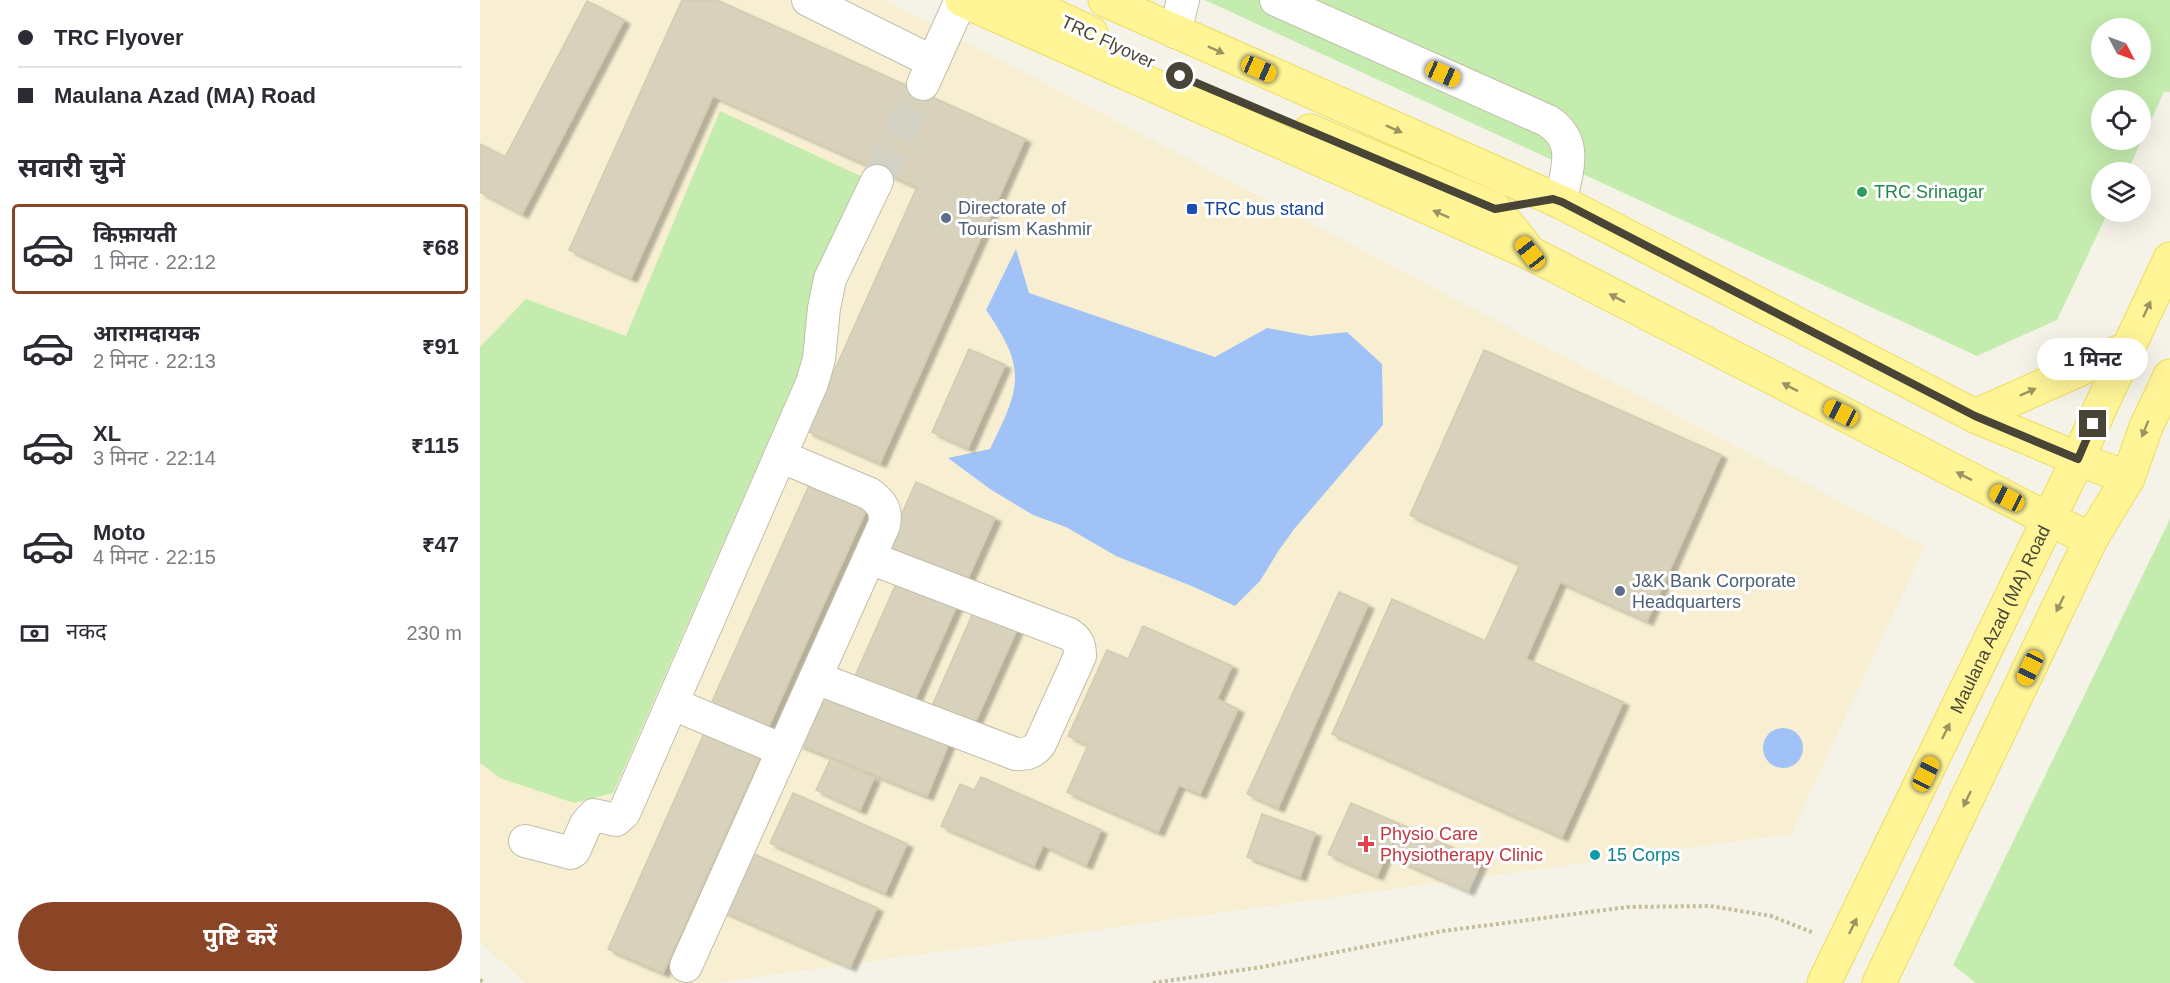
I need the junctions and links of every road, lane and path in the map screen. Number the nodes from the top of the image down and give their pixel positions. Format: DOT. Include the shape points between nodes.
graph roads {
  1 [pos="808,0"];
  2 [pos="962,0"];
  3 [pos="1020,0"];
  4 [pos="1105,0"];
  5 [pos="1183,0"];
  6 [pos="1276,0"];
  7 [pos="1175,32"];
  8 [pos="877,182"];
  9 [pos="1557,200"];
  10 [pos="1495,209"];
  11 [pos="1530,253"];
  12 [pos="2170,259"];
  13 [pos="2128,348"];
  14 [pos="2170,376"];
  15 [pos="1975,416"];
  16 [pos="780,456"];
  17 [pos="2078,459"];
  18 [pos="2128,478"];
  19 [pos="2048,519"];
  20 [pos="2091,539"];
  21 [pos="870,558"];
  22 [pos="816,678"];
  23 [pos="673,704"];
  24 [pos="783,750"];
  25 [pos="525,841"];
  26 [pos="1844,944"];
  27 [pos="686,966"];
  28 [pos="480,980"];
  29 [pos="1825,981"];
  30 [pos="484,983"];
  31 [pos="1153,983"];
  32 [pos="1879,983"];
  1 -- 2 [label="lane" via="928,73"];
  11 -- 2 [label="main road, one-way"];
  3 -- 10 [label="main road, TRC Flyover" via="1200,86"];
  4 -- 7 [label="main road"];
  5 -- 7 [label="lane"];
  6 -- 9 [label="lane" via="1558,127 1569,154"];
  7 -- 9 [label="main road, one-way"];
  8 -- 16 [label="lane" via="830,279 819,360"];
  9 -- 10 [label="main road"];
  9 -- 15 [label="main road"];
  10 -- 11 [label="main road, TRC Flyover"];
  19 -- 11 [label="main road, one-way"];
  13 -- 12 [label="main road, Maulana Azad (MA) Road, one-way"];
  15 -- 13 [label="main road, one-way"];
  13 -- 17 [label="main road, Maulana Azad (MA) Road"];
  14 -- 18 [label="main road, one-way"];
  15 -- 17 [label="main road"];
  16 -- 21 [label="lane" via="881,502 886,514 884,525"];
  16 -- 23 [label="lane"];
  17 -- 18 [label="main road"];
  17 -- 19 [label="main road, Maulana Azad (MA) Road"];
  18 -- 20 [label="main road"];
  19 -- 20 [label="main road"];
  26 -- 19 [label="main road, Maulana Azad (MA) Road, one-way"];
  20 -- 32 [label="main road, one-way"];
  21 -- 22 [label="lane"];
  21 -- 22 [label="lane" via="1077,639 1080,656 1041,744 1034,751 1016,754"];
  22 -- 24 [label="lane"];
  23 -- 24 [label="lane"];
  23 -- 25 [label="lane" via="621,818 594,815 571,853"];
  24 -- 27 [label="lane"];
  26 -- 29 [label="main road, Maulana Azad (MA) Road"];
  26 -- 31 [label="path" via="1771,916 1710,906 1628,908 1443,931 1262,967"];
  28 -- 30 [label="path"];
}
